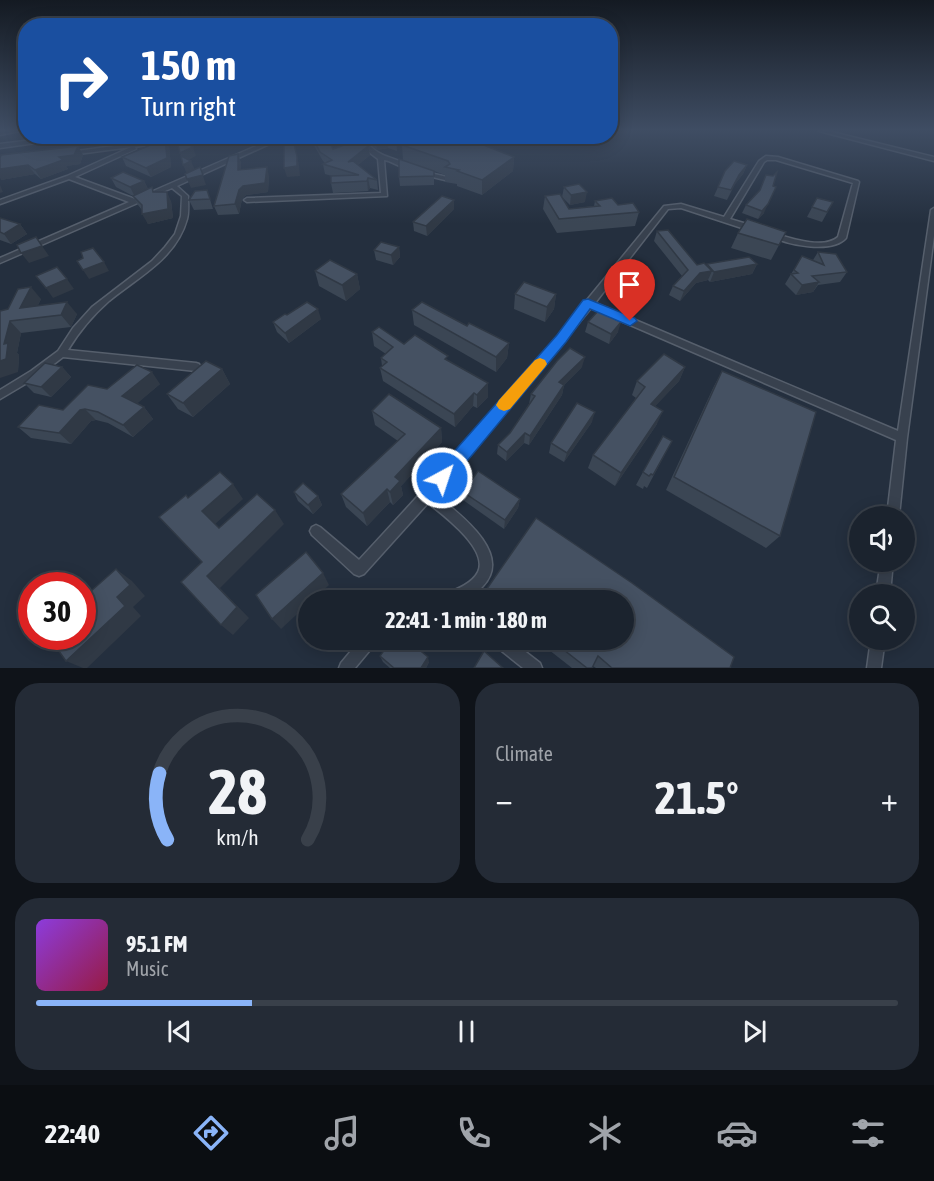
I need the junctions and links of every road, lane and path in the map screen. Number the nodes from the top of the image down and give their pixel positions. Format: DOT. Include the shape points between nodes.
graph roads {
  1 [pos="104,162"];
  2 [pos="227,162"];
  3 [pos="381,162"];
  4 [pos="398,162"];
  5 [pos="763,162"];
  6 [pos="790,162"];
  7 [pos="69,177"];
  8 [pos="445,178"];
  9 [pos="174,186"];
  10 [pos="247,200"];
  11 [pos="0,202"];
  12 [pos="136,202"];
  13 [pos="934,210"];
  14 [pos="726,220"];
  15 [pos="758,231"];
  16 [pos="769,234"];
  17 [pos="0,261"];
  18 [pos="588,303"];
  19 [pos="61,352"];
  20 [pos="196,367"];
  21 [pos="0,395"];
  22 [pos="902,438"];
  23 [pos="428,495"];
  24 [pos="894,506"];
  25 [pos="316,531"];
  26 [pos="474,590"];
  27 [pos="361,650"];
  28 [pos="512,650"];
  29 [pos="876,650"];
  30 [pos="346,668"];
  31 [pos="534,668"];
  32 [pos="874,668"];
  1 -- 7 [label="street"];
  2 -- 9 [label="street"];
  3 -- 10 [label="street" via="385,195"];
  4 -- 8 [label="street"];
  5 -- 14 [label="street"];
  6 -- 16 [label="street" via="856,182 842,238 816,246"];
  7 -- 11 [label="street"];
  7 -- 12 [label="street"];
  9 -- 12 [label="street"];
  9 -- 19 [label="street" via="185,196 186,206 177,234 150,268 94,309"];
  12 -- 17 [label="street"];
  13 -- 22 [label="street"];
  14 -- 15 [label="street"];
  14 -- 18 [label="street" via="681,206 666,207"];
  18 -- 22 [label="street"];
  18 -- 23 [label="street"];
  19 -- 20 [label="street"];
  19 -- 21 [label="street"];
  22 -- 24 [label="street"];
  23 -- 25 [label="street" via="358,569"];
  23 -- 26 [label="street" via="479,541 486,571"];
  27 -- 30 [label="street"];
  28 -- 31 [label="street"];
  29 -- 32 [label="street"];
}
